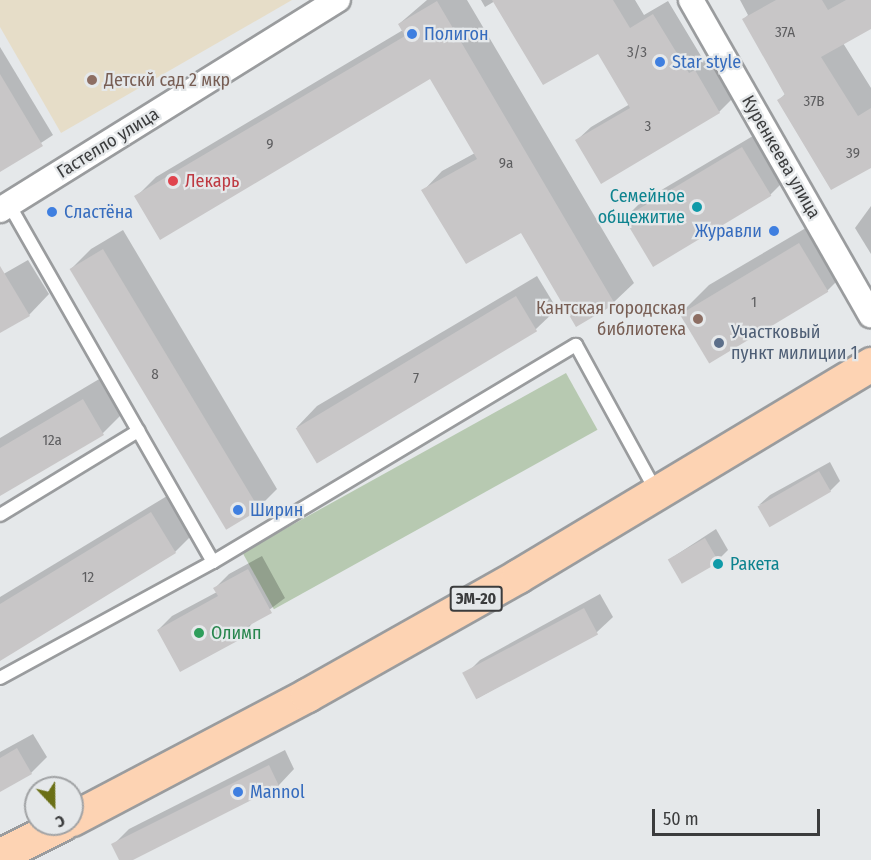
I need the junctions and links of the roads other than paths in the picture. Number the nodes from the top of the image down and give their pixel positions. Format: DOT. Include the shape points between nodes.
graph roads {
  1 [pos="338,0"];
  2 [pos="691,0"];
  3 [pos="4,208"];
  4 [pos="871,315"];
  5 [pos="871,364"];
  6 [pos="138,431"];
  7 [pos="657,492"];
  8 [pos="0,515"];
  9 [pos="213,562"];
  10 [pos="0,678"];
  11 [pos="84,813"];
  12 [pos="38,836"];
  13 [pos="0,855"];
  1 -- 3 [label="street, Гастелло улица"];
  2 -- 4 [label="street, Куренкеева улица"];
  3 -- 6 [label="lane"];
  5 -- 7 [label="main road, ЭМ-20"];
  6 -- 8 [label="lane"];
  6 -- 9 [label="lane"];
  7 -- 9 [label="lane" via="576,345"];
  7 -- 11 [label="main road, ЭМ-20" via="307,695"];
  9 -- 10 [label="lane"];
  12 -- 13 [label="main road"];
}
